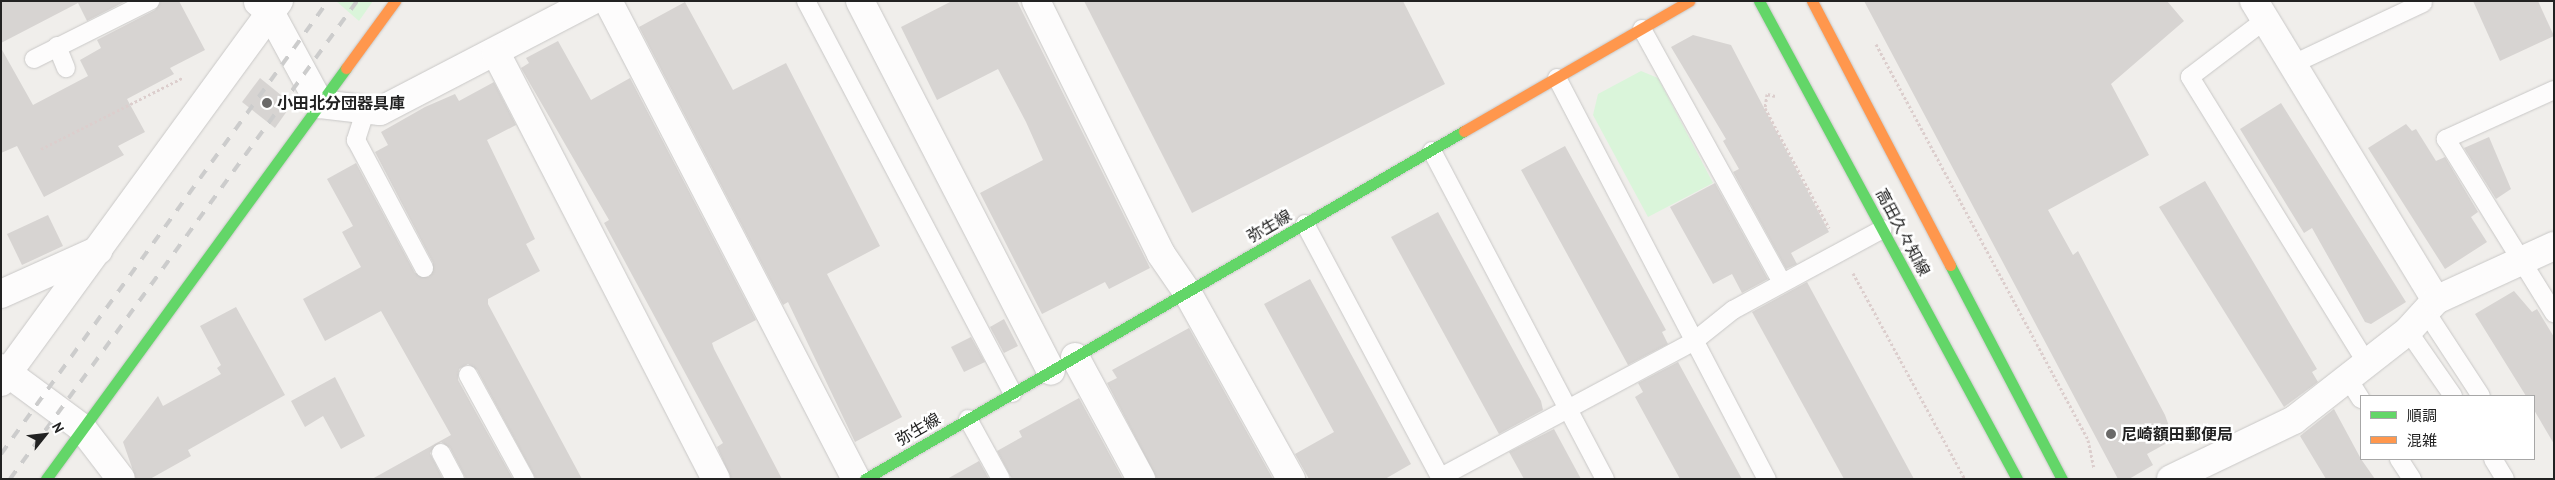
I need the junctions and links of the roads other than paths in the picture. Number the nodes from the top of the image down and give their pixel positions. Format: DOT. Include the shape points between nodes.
graph roads {
  1 [pos="150,1"];
  2 [pos="395,1"];
  3 [pos="592,1"];
  4 [pos="608,1"];
  5 [pos="806,1"];
  6 [pos="860,1"];
  7 [pos="1036,1"];
  8 [pos="1688,1"];
  9 [pos="1758,1"];
  10 [pos="1812,1"];
  11 [pos="2422,3"];
  12 [pos="268,5"];
  13 [pos="2259,11"];
  14 [pos="1642,29"];
  15 [pos="57,46"];
  16 [pos="496,53"];
  17 [pos="34,59"];
  18 [pos="2291,64"];
  19 [pos="66,68"];
  20 [pos="1557,78"];
  21 [pos="2554,90"];
  22 [pos="320,104"];
  23 [pos="366,109"];
  24 [pos="1432,151"];
  25 [pos="1305,224"];
  26 [pos="1883,229"];
  27 [pos="2554,246"];
  28 [pos="102,248"];
  29 [pos="2522,261"];
  30 [pos="424,268"];
  31 [pos="1782,283"];
  32 [pos="1187,292"];
  33 [pos="1,294"];
  34 [pos="2554,312"];
  35 [pos="2424,314"];
  36 [pos="1693,342"];
  37 [pos="1075,357"];
  38 [pos="1052,370"];
  39 [pos="4,374"];
  40 [pos="468,374"];
  41 [pos="2358,379"];
  42 [pos="1014,393"];
  43 [pos="2453,395"];
  44 [pos="2480,395"];
  45 [pos="1568,408"];
  46 [pos="968,419"];
  47 [pos="82,428"];
  48 [pos="441,453"];
  49 [pos="2401,460"];
  50 [pos="2494,460"];
  51 [pos="867,478"];
  52 [pos="1441,478"];
  53 [pos="46,479"];
  54 [pos="121,479"];
  55 [pos="454,479"];
  56 [pos="525,479"];
  57 [pos="716,479"];
  58 [pos="1001,479"];
  59 [pos="1141,479"];
  60 [pos="1291,479"];
  61 [pos="1605,479"];
  62 [pos="1767,479"];
  63 [pos="2017,479"];
  64 [pos="2062,479"];
  65 [pos="2171,479"];
  66 [pos="2412,479"];
  67 [pos="2505,479"];
  1 -- 15 [label="lane"];
  2 -- 22 [label="street"];
  3 -- 16 [label="street"];
  4 -- 51 [label="street"];
  5 -- 42 [label="lane"];
  6 -- 38 [label="street"];
  7 -- 32 [label="street" via="1161,254"];
  8 -- 14 [label="street, 弥生線"];
  9 -- 26 [label="street, 高田久々知線"];
  10 -- 64 [label="street, 高田久々知線"];
  11 -- 18 [label="lane"];
  12 -- 22 [label="street"];
  12 -- 28 [label="street"];
  13 -- 18 [label="street"];
  13 -- 41 [label="lane" via="2190,77"];
  14 -- 20 [label="street, 弥生線"];
  14 -- 31 [label="lane"];
  15 -- 17 [label="lane"];
  15 -- 19 [label="lane"];
  16 -- 23 [label="street" via="380,111"];
  16 -- 57 [label="street"];
  18 -- 35 [label="street"];
  20 -- 24 [label="street, 弥生線"];
  20 -- 36 [label="lane"];
  21 -- 29 [label="lane" via="2446,139"];
  22 -- 23 [label="street"];
  22 -- 47 [label="street"];
  23 -- 30 [label="lane" via="356,140"];
  24 -- 25 [label="street, 弥生線"];
  24 -- 45 [label="lane"];
  25 -- 32 [label="street, 弥生線"];
  25 -- 52 [label="lane"];
  26 -- 31 [label="lane"];
  26 -- 63 [label="street, 高田久々知線"];
  27 -- 29 [label="street"];
  28 -- 33 [label="street"];
  28 -- 39 [label="street"];
  29 -- 34 [label="lane"];
  29 -- 35 [label="street"];
  31 -- 36 [label="lane" via="1732,310"];
  32 -- 37 [label="street, 弥生線"];
  32 -- 60 [label="street"];
  35 -- 41 [label="street"];
  35 -- 43 [label="lane"];
  35 -- 44 [label="lane"];
  36 -- 45 [label="lane"];
  36 -- 62 [label="lane"];
  37 -- 38 [label="street, 弥生線"];
  37 -- 59 [label="street"];
  38 -- 42 [label="street, 弥生線"];
  39 -- 47 [label="street"];
  40 -- 56 [label="lane"];
  41 -- 65 [label="street" via="2294,420"];
  42 -- 46 [label="street, 弥生線"];
  45 -- 52 [label="lane"];
  45 -- 61 [label="lane"];
  46 -- 51 [label="street, 弥生線"];
  46 -- 58 [label="lane"];
  47 -- 53 [label="street"];
  47 -- 54 [label="street"];
  48 -- 55 [label="lane"];
  49 -- 66 [label="lane"];
  50 -- 67 [label="lane"];
}
